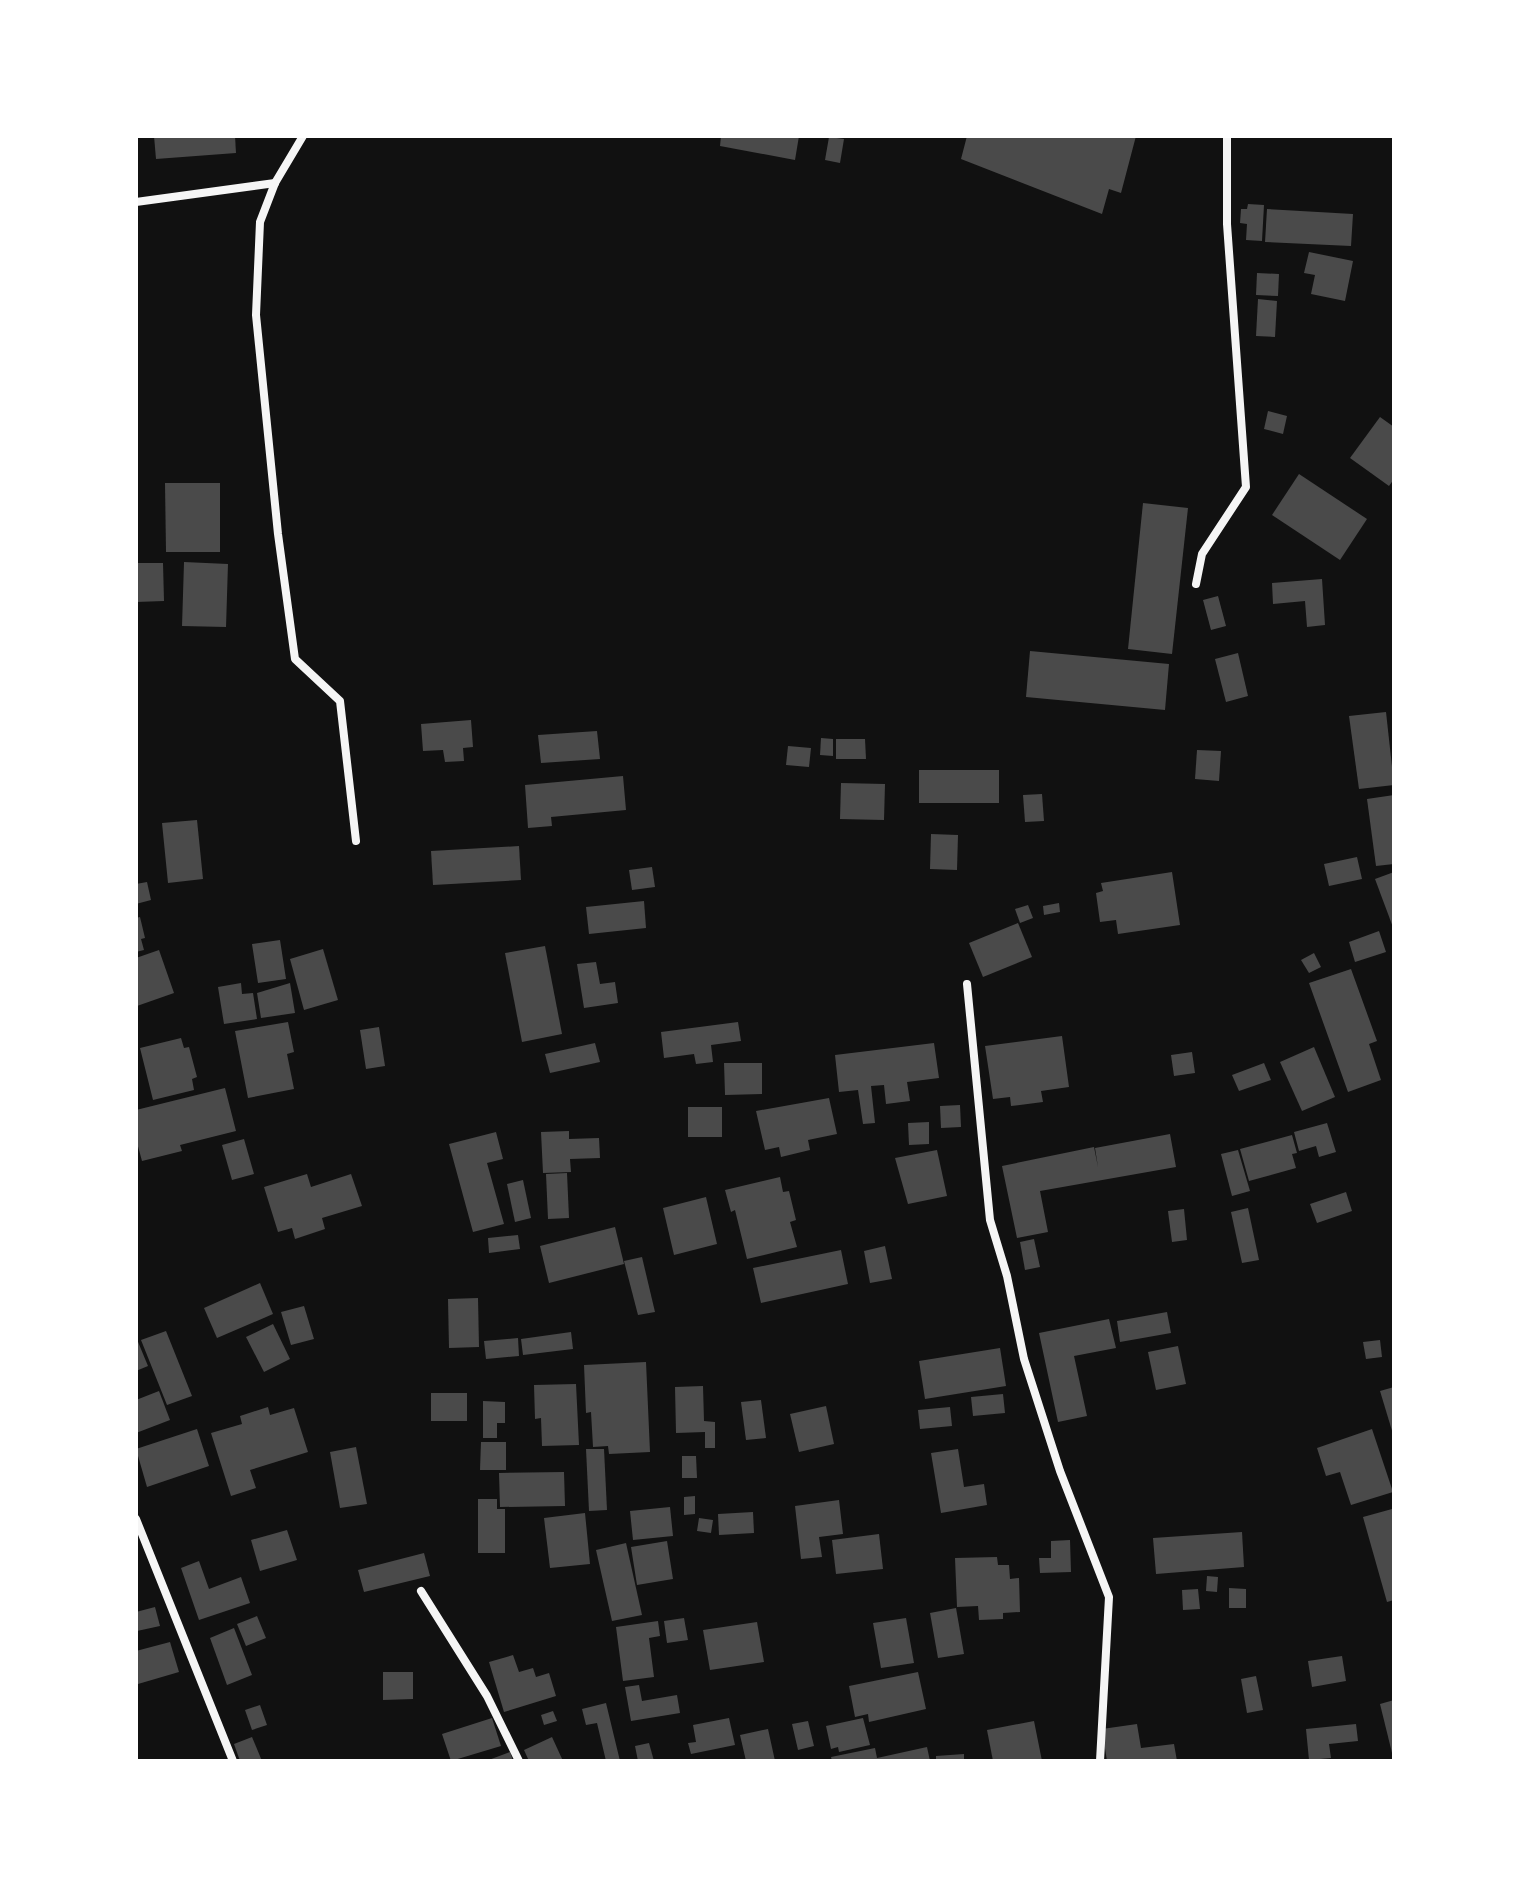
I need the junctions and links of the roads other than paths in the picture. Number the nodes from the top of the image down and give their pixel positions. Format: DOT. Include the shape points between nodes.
graph roads {
  1 [pos="303,136"];
  2 [pos="1227,136"];
  3 [pos="275,183"];
  4 [pos="136,202"];
  5 [pos="1196,584"];
  6 [pos="356,841"];
  7 [pos="967,984"];
  8 [pos="136,1519"];
  9 [pos="421,1591"];
  10 [pos="233,1761"];
  11 [pos="519,1761"];
  12 [pos="1100,1761"];
  1 -- 3 [label="street"];
  2 -- 5 [label="street" via="1227,224 1246,487 1202,554"];
  3 -- 4 [label="street"];
  3 -- 6 [label="street" via="260,222 256,315 278,534 295,659 340,701"];
  7 -- 12 [label="street" via="990,1220 1024,1359 1109,1597"];
  8 -- 10 [label="street"];
  9 -- 11 [label="street" via="487,1696"];
}
